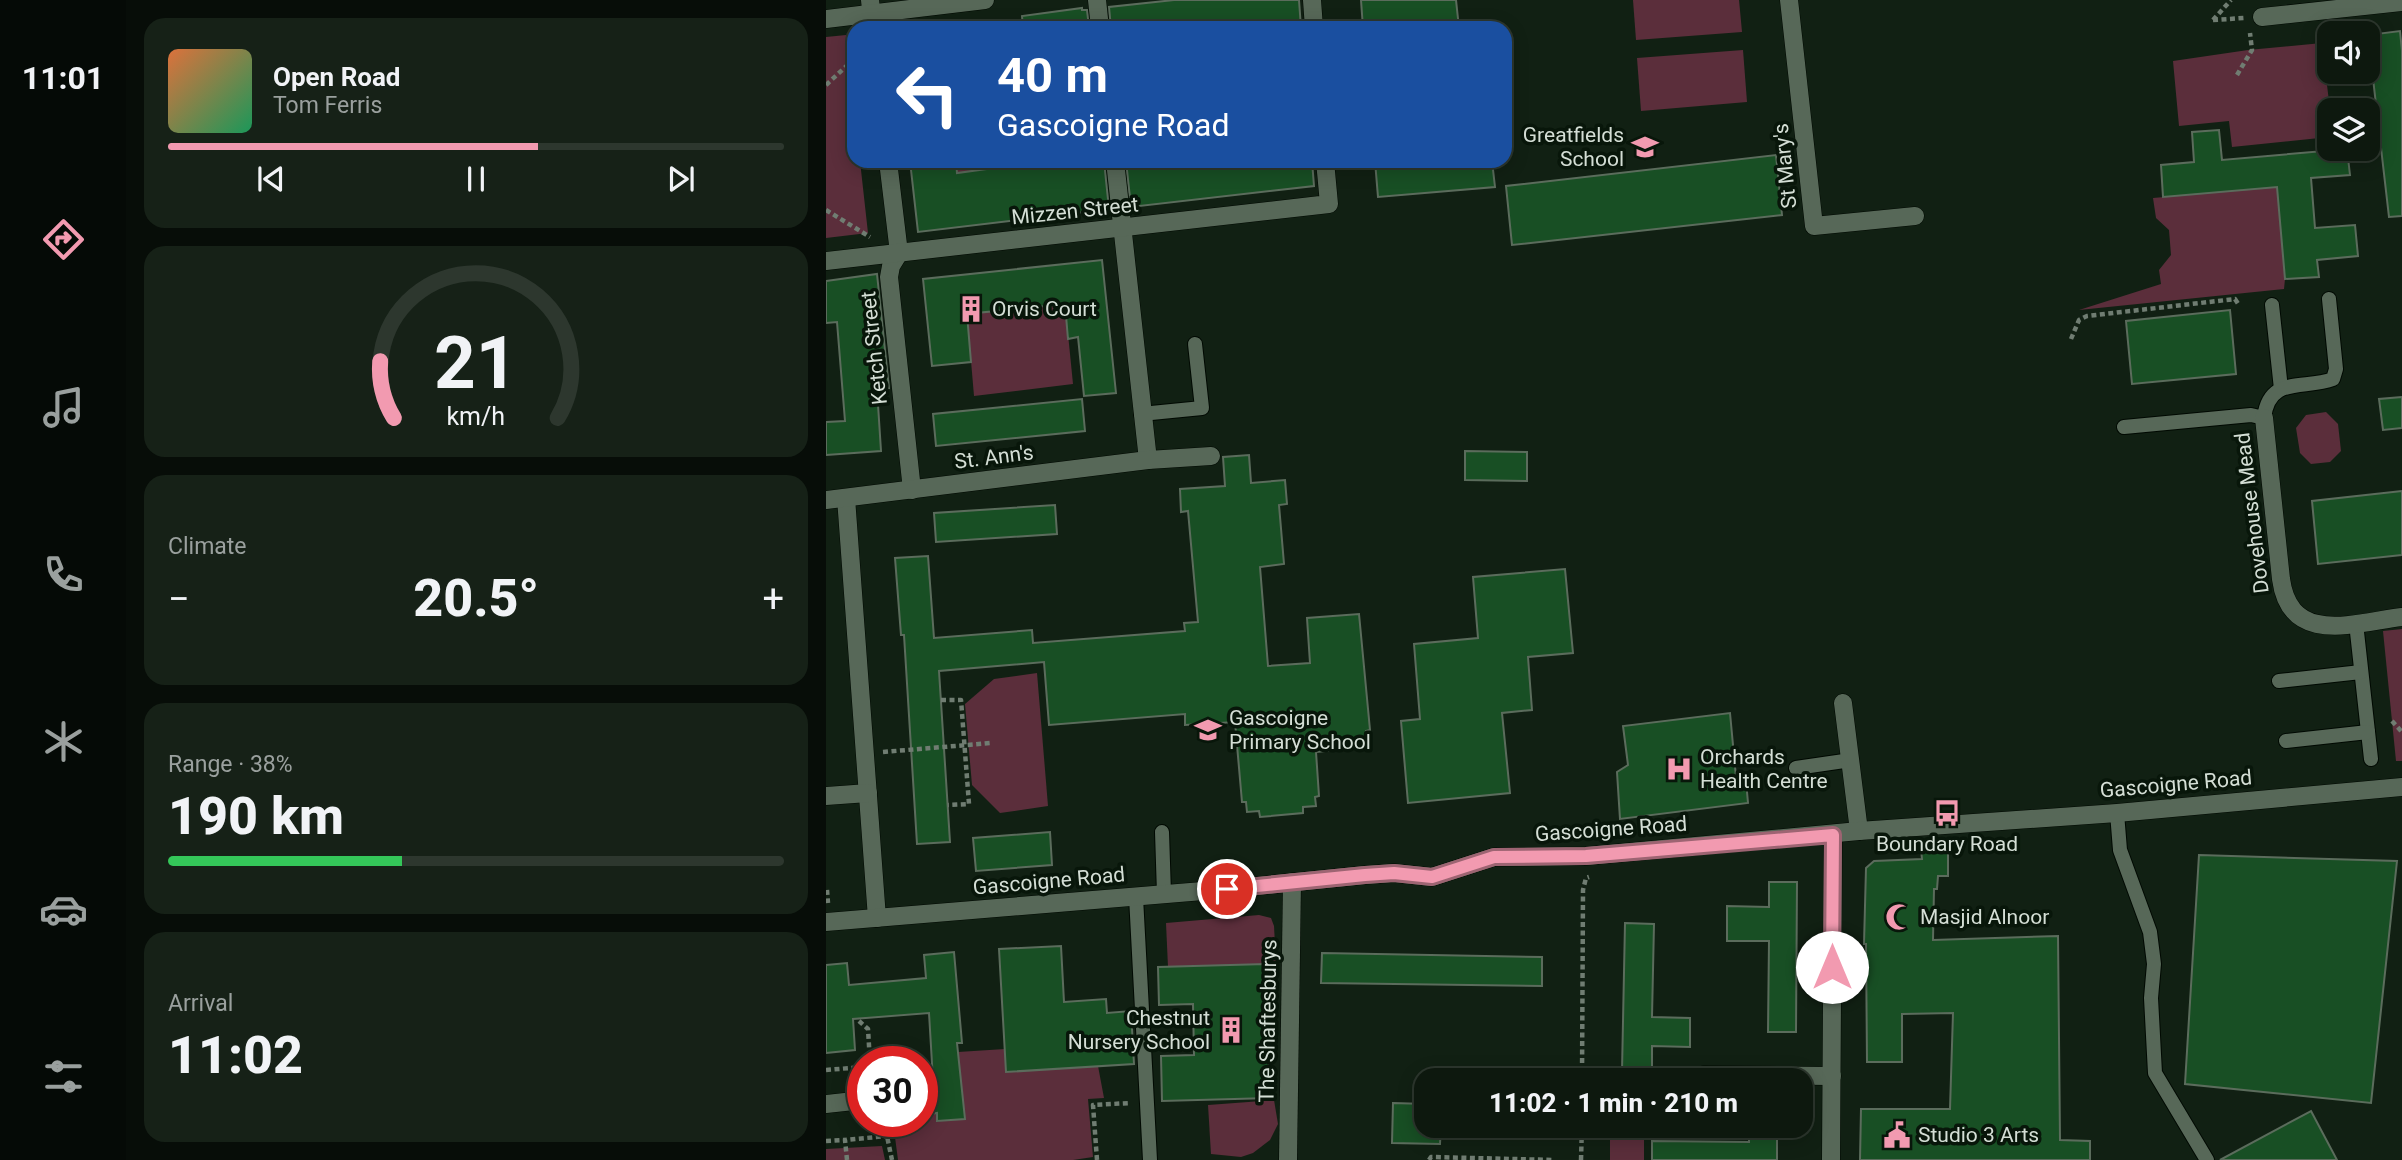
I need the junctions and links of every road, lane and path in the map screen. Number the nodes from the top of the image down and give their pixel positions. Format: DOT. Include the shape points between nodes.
graph roads {
  1 [pos="985,0"];
  2 [pos="1097,0"];
  3 [pos="1312,0"];
  4 [pos="1789,0"];
  5 [pos="2231,0"];
  6 [pos="2402,2"];
  7 [pos="871,14"];
  8 [pos="2256,17"];
  9 [pos="826,19"];
  10 [pos="1099,21"];
  11 [pos="1314,21"];
  12 [pos="847,66"];
  13 [pos="2237,75"];
  14 [pos="826,85"];
  15 [pos="889,168"];
  16 [pos="1116,168"];
  17 [pos="1326,168"];
  18 [pos="826,210"];
  19 [pos="1915,216"];
  20 [pos="1122,228"];
  21 [pos="898,253"];
  22 [pos="826,261"];
  23 [pos="2329,299"];
  24 [pos="2239,305"];
  25 [pos="2272,305"];
  26 [pos="2071,339"];
  27 [pos="1195,344"];
  28 [pos="2281,389"];
  29 [pos="1141,414"];
  30 [pos="2264,418"];
  31 [pos="2124,427"];
  32 [pos="1211,456"];
  33 [pos="1148,460"];
  34 [pos="912,490"];
  35 [pos="846,498"];
  36 [pos="826,500"];
  37 [pos="2402,617"];
  38 [pos="2356,623"];
  39 [pos="2361,673"];
  40 [pos="2279,681"];
  41 [pos="941,700"];
  42 [pos="1843,703"];
  43 [pos="2392,721"];
  44 [pos="2368,732"];
  45 [pos="2402,732"];
  46 [pos="2286,741"];
  47 [pos="992,743"];
  48 [pos="964,745"];
  49 [pos="865,753"];
  50 [pos="2371,759"];
  51 [pos="1851,760"];
  52 [pos="1796,768"];
  53 [pos="2402,787"];
  54 [pos="868,793"];
  55 [pos="826,796"];
  56 [pos="948,805"];
  57 [pos="2117,813"];
  58 [pos="1859,831"];
  59 [pos="1162,832"];
  60 [pos="1833,835"];
  61 [pos="1596,876"];
  62 [pos="1292,882"];
  63 [pos="827,890"];
  64 [pos="1164,894"];
  65 [pos="1136,897"];
  66 [pos="828,904"];
  67 [pos="877,918"];
  68 [pos="826,922"];
  69 [pos="859,1021"];
  70 [pos="869,1046"];
  71 [pos="847,1068"];
  72 [pos="1582,1068"];
  73 [pos="826,1070"];
  74 [pos="1813,1076"];
  75 [pos="1832,1076"];
  76 [pos="847,1102"];
  77 [pos="1146,1102"];
  78 [pos="826,1104"];
  79 [pos="876,1137"];
  80 [pos="887,1137"];
  81 [pos="1582,1138"];
  82 [pos="845,1140"];
  83 [pos="826,1141"];
  84 [pos="847,1160"];
  85 [pos="892,1160"];
  86 [pos="1097,1160"];
  87 [pos="1150,1160"];
  88 [pos="1288,1160"];
  89 [pos="1429,1160"];
  90 [pos="1554,1160"];
  91 [pos="1581,1160"];
  92 [pos="1830,1160"];
  93 [pos="2207,1160"];
  1 -- 7 [label="street"];
  2 -- 10 [label="street"];
  3 -- 11 [label="street"];
  4 -- 19 [label="street, St Mary's" via="1814,226"];
  5 -- 8 [label="path" via="2213,20"];
  6 -- 8 [label="street"];
  7 -- 9 [label="street"];
  8 -- 13 [label="path" via="2252,50"];
  12 -- 14 [label="path"];
  15 -- 21 [label="street, Ketch Street"];
  16 -- 20 [label="street"];
  17 -- 20 [label="street, Mizzen Street" via="1329,204"];
  18 -- 21 [label="path"];
  20 -- 21 [label="street, Mizzen Street"];
  20 -- 29 [label="street"];
  21 -- 22 [label="street, Mizzen Street"];
  21 -- 34 [label="street, Ketch Street" via="889,277"];
  23 -- 28 [label="lane" via="2336,374 2329,381"];
  24 -- 26 [label="path" via="2235,299 2087,316 2079,320"];
  25 -- 28 [label="lane"];
  27 -- 29 [label="lane" via="1202,408"];
  28 -- 30 [label="lane, Dovehouse Mead" via="2269,402"];
  29 -- 33 [label="street"];
  30 -- 31 [label="lane, Dovehouse Mead" via="2251,415"];
  30 -- 38 [label="street, Dovehouse Mead" via="2279,568 2290,609 2307,622"];
  32 -- 33 [label="street, St. Ann's"];
  33 -- 34 [label="street, St. Ann's"];
  34 -- 35 [label="street, St. Ann's"];
  35 -- 36 [label="street, St. Ann's"];
  35 -- 49 [label="street"];
  37 -- 38 [label="street, Dovehouse Mead"];
  38 -- 39 [label="lane"];
  39 -- 40 [label="lane"];
  39 -- 44 [label="lane"];
  41 -- 48 [label="path" via="961,700"];
  42 -- 51 [label="street"];
  43 -- 45 [label="path"];
  44 -- 46 [label="lane"];
  44 -- 50 [label="lane"];
  47 -- 48 [label="path"];
  48 -- 49 [label="path"];
  48 -- 56 [label="path" via="969,804"];
  49 -- 54 [label="street"];
  51 -- 52 [label="lane"];
  51 -- 58 [label="street"];
  53 -- 57 [label="street, Gascoigne Road"];
  54 -- 55 [label="street"];
  54 -- 67 [label="street"];
  57 -- 58 [label="street, Gascoigne Road"];
  57 -- 93 [label="lane" via="2120,850 2150,932 2155,1073"];
  58 -- 60 [label="street, Gascoigne Road"];
  59 -- 64 [label="lane"];
  60 -- 62 [label="street, Gascoigne Road" via="1586,856 1494,857 1432,877 1394,873"];
  60 -- 75 [label="street"];
  61 -- 72 [label="path" via="1586,878 1583,890"];
  62 -- 64 [label="street, Gascoigne Road"];
  62 -- 88 [label="street, The Shaftesburys"];
  63 -- 66 [label="path"];
  64 -- 65 [label="street, Gascoigne Road"];
  65 -- 67 [label="street, Gascoigne Road"];
  65 -- 77 [label="lane"];
  67 -- 68 [label="street, Gascoigne Road"];
  69 -- 70 [label="path" via="867,1029"];
  71 -- 73 [label="path"];
  74 -- 75 [label="street"];
  75 -- 92 [label="street"];
  76 -- 78 [label="street"];
  77 -- 86 [label="path" via="1093,1105"];
  77 -- 87 [label="lane"];
  79 -- 82 [label="path"];
  80 -- 85 [label="path"];
  81 -- 91 [label="path"];
  82 -- 83 [label="path"];
  82 -- 84 [label="path"];
  89 -- 90 [label="path"];
}
